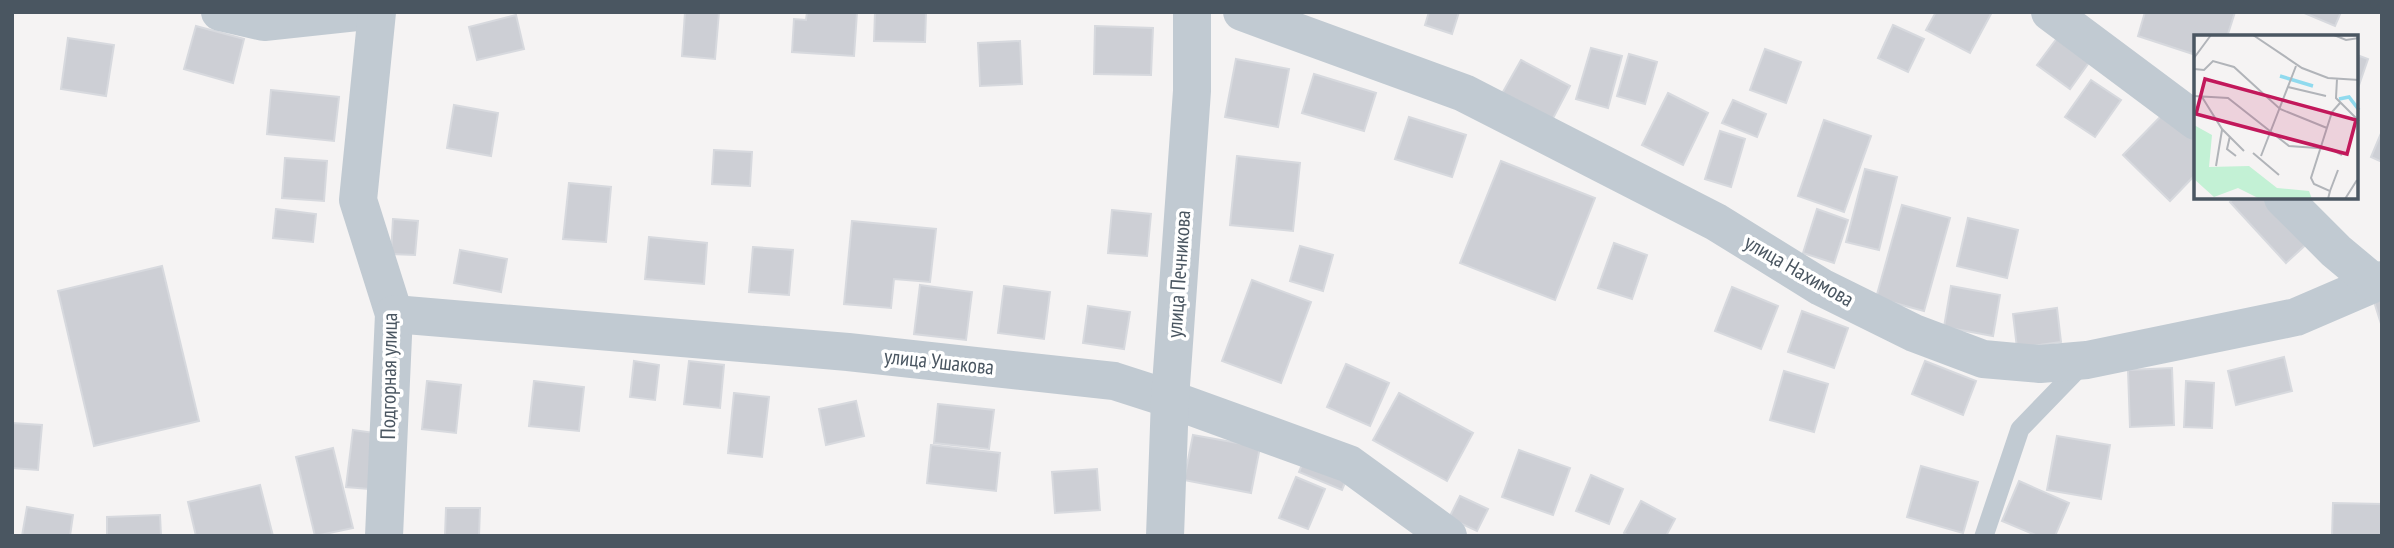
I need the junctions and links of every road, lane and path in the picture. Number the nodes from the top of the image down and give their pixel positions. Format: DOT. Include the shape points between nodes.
graph roads {
  1 [pos="220,12"];
  2 [pos="357,12"];
  3 [pos="377,12"];
  4 [pos="1192,12"];
  5 [pos="1242,12"];
  6 [pos="2050,12"];
  7 [pos="2194,120"];
  8 [pos="2285,200"];
  9 [pos="2377,281"];
  10 [pos="394,314"];
  11 [pos="2087,360"];
  12 [pos="1170,399"];
  13 [pos="384,536"];
  14 [pos="1165,536"];
  15 [pos="1448,536"];
  16 [pos="1984,536"];
  1 -- 2 [label="street" via="264,22"];
  3 -- 10 [label="street, Подгорная улица" via="358,200"];
  4 -- 12 [label="street, улица Печникова" via="1192,91"];
  5 -- 11 [label="street, улица Нахимова" via="1464,93 1716,222 1821,287 1914,333 1983,359 2040,364"];
  6 -- 7 [label="street"];
  8 -- 9 [label="street" via="2336,251"];
  9 -- 11 [label="street, улица Нахимова" via="2296,317"];
  10 -- 12 [label="street, улица Ушакова" via="861,353 1114,381"];
  10 -- 13 [label="street, Подгорная улица"];
  11 -- 16 [label="lane" via="2020,429"];
  12 -- 14 [label="street, улица Печникова"];
  12 -- 15 [label="street, улица Ушакова" via="1349,464"];
}
